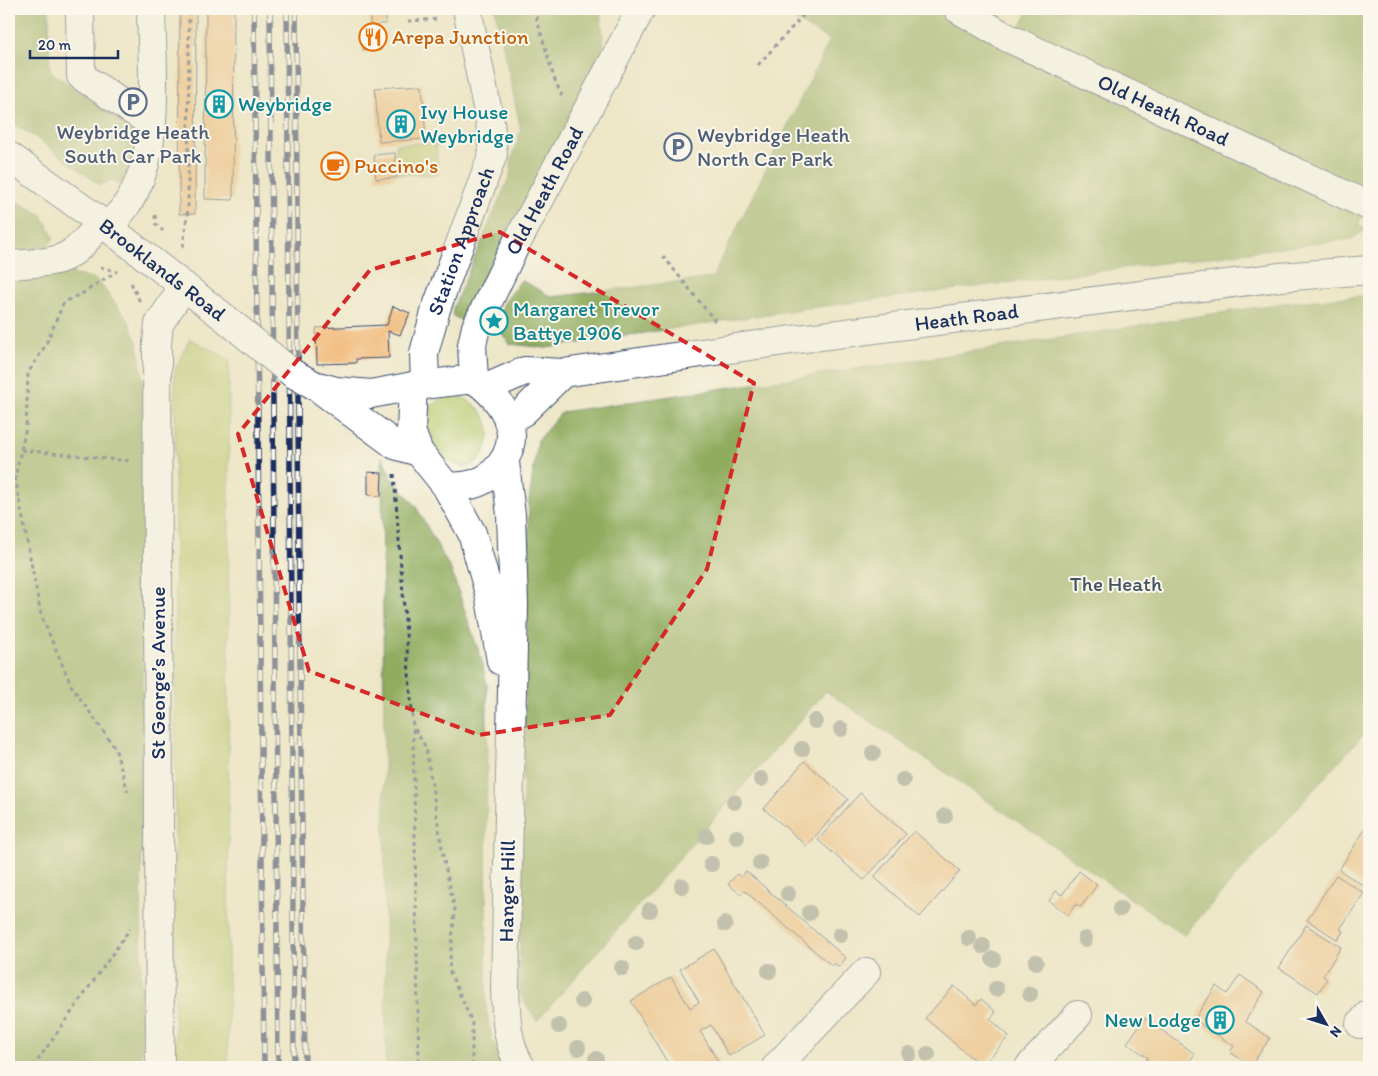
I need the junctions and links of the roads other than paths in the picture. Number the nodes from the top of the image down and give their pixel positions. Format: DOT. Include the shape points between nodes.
graph roads {
  1 [pos="80,9"];
  2 [pos="151,9"];
  3 [pos="466,9"];
  4 [pos="641,9"];
  5 [pos="958,9"];
  6 [pos="152,124"];
  7 [pos="9,156"];
  8 [pos="1369,206"];
  9 [pos="104,225"];
  10 [pos="9,265"];
  11 [pos="1369,270"];
  12 [pos="184,286"];
  13 [pos="563,373"];
  14 [pos="480,383"];
  15 [pos="314,385"];
  16 [pos="419,386"];
  17 [pos="508,421"];
  18 [pos="418,452"];
  19 [pos="505,462"];
  20 [pos="446,486"];
  21 [pos="510,712"];
  22 [pos="866,972"];
  23 [pos="1078,1015"];
  24 [pos="160,1067"];
  25 [pos="521,1067"];
  26 [pos="776,1067"];
  27 [pos="1029,1067"];
  1 -- 6 [label="main road" via="81,76"];
  2 -- 6 [label="main road"];
  3 -- 16 [label="main road, Station Approach" via="494,154 436,309"];
  4 -- 14 [label="main road, Old Heath Road" via="476,326 472,345"];
  5 -- 8 [label="main road, Old Heath Road" via="1024,46"];
  6 -- 9 [label="main road" via="143,172 126,207"];
  7 -- 9 [label="main road, Brooklands Road"];
  9 -- 10 [label="main road" via="76,252 62,260"];
  9 -- 12 [label="main road, Brooklands Road"];
  11 -- 13 [label="main road, Heath Road" via="1270,278"];
  12 -- 15 [label="main road, Brooklands Road, bridge" via="292,373"];
  12 -- 24 [label="main road, St George’s Avenue" via="160,324 157,344"];
  13 -- 14 [label="main road, Heath Road" via="525,371"];
  13 -- 17 [label="main road" via="528,408"];
  14 -- 16 [label="main road"];
  14 -- 17 [label="main road" via="502,406"];
  15 -- 16 [label="main road" via="371,394"];
  15 -- 18 [label="main road" via="395,445"];
  16 -- 18 [label="main road" via="412,431"];
  17 -- 19 [label="main road" via="510,448"];
  18 -- 20 [label="main road"];
  19 -- 20 [label="main road" via="488,478 471,485 462,488"];
  19 -- 21 [label="main road, Hanger Hill" via="512,515 514,605"];
  20 -- 21 [label="main road, Hanger Hill" via="472,533 486,585"];
  21 -- 25 [label="main road, Hanger Hill" via="505,987 506,1019 512,1048"];
  22 -- 26 [label="main road"];
  23 -- 27 [label="main road"];
}
